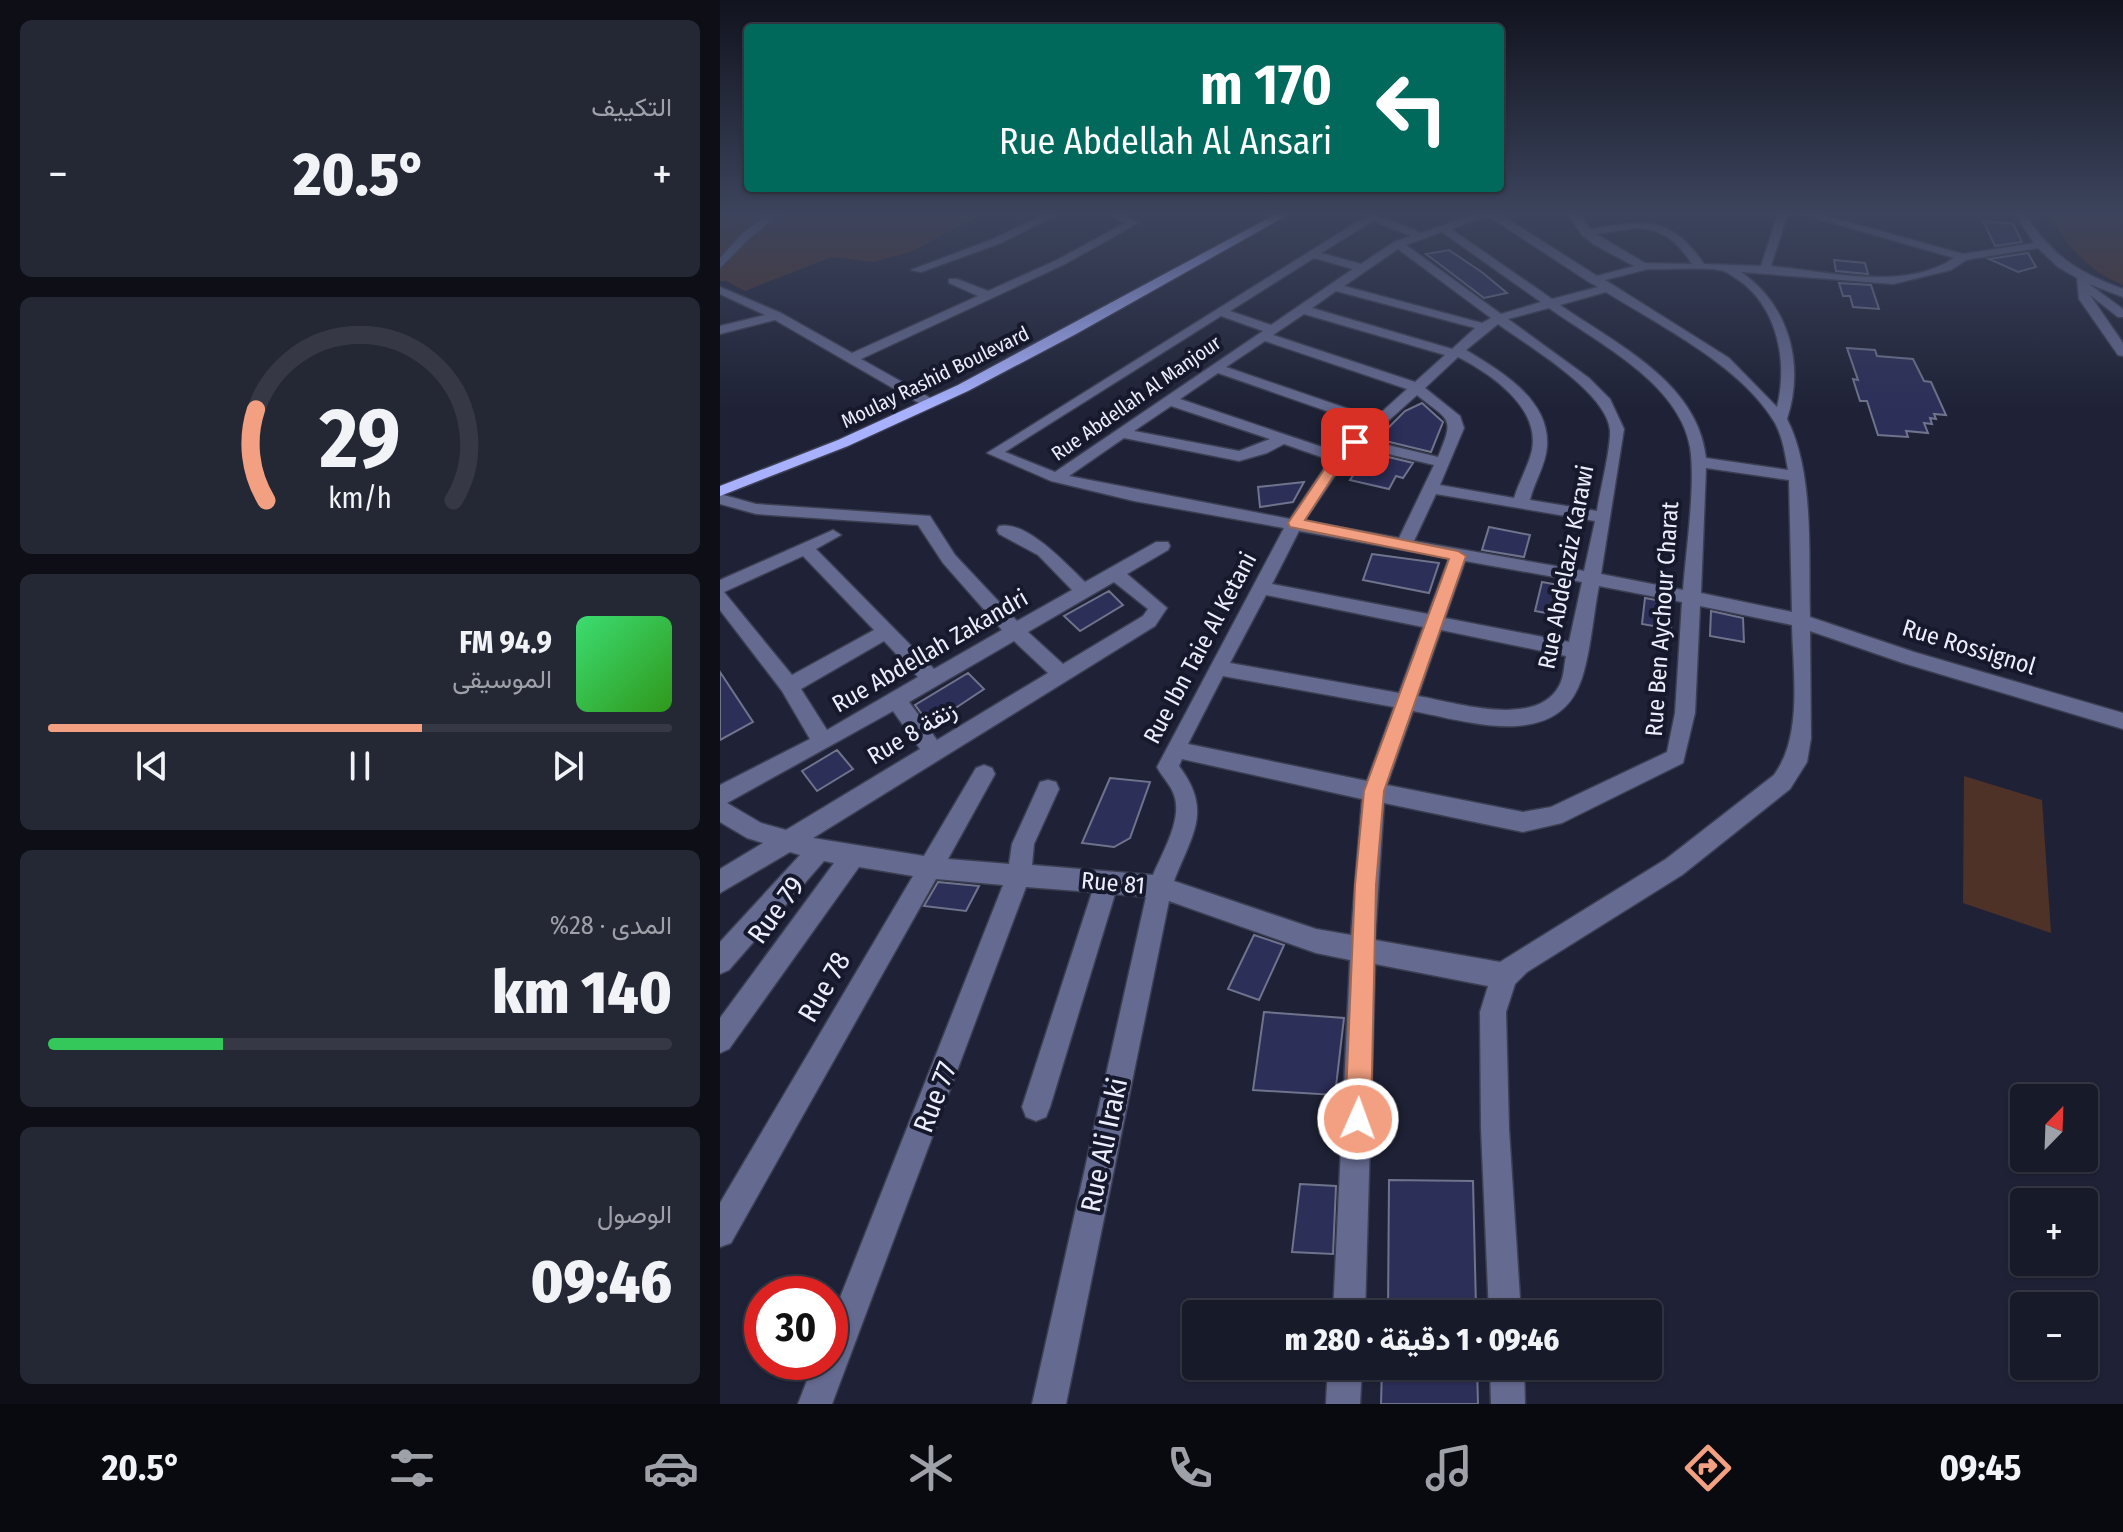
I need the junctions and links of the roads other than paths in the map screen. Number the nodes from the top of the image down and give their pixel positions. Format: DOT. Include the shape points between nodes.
graph roads {
  1 [pos="1023,279"];
  2 [pos="1164,279"];
  3 [pos="1273,279"];
  4 [pos="1345,279"];
  5 [pos="1445,279"];
  6 [pos="1520,279"];
  7 [pos="1591,279"];
  8 [pos="1613,279"];
  9 [pos="1742,279"];
  10 [pos="1867,279"];
  11 [pos="1905,279"];
  12 [pos="2078,279"];
  13 [pos="953,281"];
  14 [pos="2083,282"];
  15 [pos="1600,284"];
  16 [pos="1333,287"];
  17 [pos="720,290"];
  18 [pos="2123,293"];
  19 [pos="986,295"];
  20 [pos="1553,303"];
  21 [pos="1301,309"];
  22 [pos="2094,311"];
  23 [pos="1220,312"];
  24 [pos="2122,315"];
  25 [pos="777,316"];
  26 [pos="1499,318"];
  27 [pos="1484,327"];
  28 [pos="720,330"];
  29 [pos="1266,332"];
  30 [pos="1457,352"];
  31 [pos="2123,352"];
  32 [pos="850,359"];
  33 [pos="1215,368"];
  34 [pos="1415,387"];
  35 [pos="1168,400"];
  36 [pos="929,403"];
  37 [pos="1780,419"];
  38 [pos="1375,423"];
  39 [pos="1120,433"];
  40 [pos="1280,440"];
  41 [pos="1355,442"];
  42 [pos="1339,458"];
  43 [pos="1699,462"];
  44 [pos="1443,463"];
  45 [pos="1797,476"];
  46 [pos="1056,478"];
  47 [pos="1430,488"];
  48 [pos="720,491"];
  49 [pos="720,499"];
  50 [pos="1521,504"];
  51 [pos="1604,517"];
  52 [pos="1295,523"];
  53 [pos="1005,530"];
  54 [pos="833,535"];
  55 [pos="1404,545"];
  56 [pos="1162,546"];
  57 [pos="805,548"];
  58 [pos="1458,556"];
  59 [pos="1116,574"];
  60 [pos="1590,579"];
  61 [pos="720,587"];
  62 [pos="1261,588"];
  63 [pos="1085,593"];
  64 [pos="720,597"];
  65 [pos="1691,597"];
  66 [pos="1800,620"];
  67 [pos="1433,622"];
  68 [pos="1016,631"];
  69 [pos="886,632"];
  70 [pos="1579,651"];
  71 [pos="1218,668"];
  72 [pos="1061,674"];
  73 [pos="932,679"];
  74 [pos="789,686"];
  75 [pos="896,700"];
  76 [pos="1406,702"];
  77 [pos="2123,721"];
  78 [pos="823,742"];
  79 [pos="1175,749"];
  80 [pos="933,751"];
  81 [pos="984,774"];
  82 [pos="1048,789"];
  83 [pos="1374,791"];
  84 [pos="720,796"];
  85 [pos="720,810"];
  86 [pos="783,841"];
  87 [pos="819,850"];
  88 [pos="854,855"];
  89 [pos="931,868"];
  90 [pos="1019,874"];
  91 [pos="1107,881"];
  92 [pos="720,882"];
  93 [pos="1160,887"];
  94 [pos="1362,950"];
  95 [pos="720,961"];
  96 [pos="1504,976"];
  97 [pos="720,1040"];
  98 [pos="1036,1107"];
  99 [pos="720,1232"];
  100 [pos="1350,1300"];
  101 [pos="1504,1300"];
  102 [pos="1344,1380"];
  103 [pos="1507,1380"];
  104 [pos="815,1404"];
  105 [pos="1049,1404"];
  106 [pos="1343,1404"];
  107 [pos="1508,1404"];
  1 -- 19 [label="street"];
  2 -- 36 [label="main road, Moulay Rashid Boulevard"];
  3 -- 23 [label="street"];
  4 -- 16 [label="street, Rue Abdellah Al Manjour"];
  5 -- 26 [label="street, Rue Abdelaziz Karawi"];
  6 -- 20 [label="street, Rue Ben Aychour Charat"];
  7 -- 15 [label="street"];
  8 -- 15 [label="street, Rue Ibn Taie Al Ketani"];
  9 -- 37 [label="street" via="1755,288 1775,320 1786,354 1790,383"];
  10 -- 11 [label="street"];
  12 -- 14 [label="street"];
  13 -- 19 [label="street"];
  14 -- 18 [label="street"];
  14 -- 22 [label="street" via="2085,299"];
  14 -- 24 [label="street"];
  15 -- 20 [label="street, Rue Ibn Taie Al Ketani"];
  15 -- 37 [label="street" via="1724,361"];
  16 -- 21 [label="street, Rue Abdellah Al Manjour"];
  16 -- 27 [label="street"];
  17 -- 25 [label="street"];
  19 -- 32 [label="street"];
  20 -- 26 [label="street, Rue Ibn Taie Al Ketani"];
  20 -- 43 [label="street, Rue Ben Aychour Charat" via="1662,383 1696,433"];
  21 -- 29 [label="street, Rue Abdellah Al Manjour"];
  21 -- 30 [label="street"];
  22 -- 24 [label="street"];
  22 -- 31 [label="street"];
  23 -- 29 [label="street"];
  23 -- 46 [label="street, Rue Rossignol" via="994,453"];
  25 -- 28 [label="street"];
  25 -- 32 [label="street"];
  26 -- 27 [label="street, Rue Ibn Taie Al Ketani"];
  26 -- 51 [label="street, Rue Abdelaziz Karawi" via="1597,391 1615,420"];
  27 -- 30 [label="street, Rue Ibn Taie Al Ketani"];
  29 -- 33 [label="street, Rue Abdellah Al Manjour"];
  29 -- 34 [label="street"];
  30 -- 34 [label="street, Rue Ibn Taie Al Ketani"];
  30 -- 50 [label="street" via="1535,414 1540,445"];
  32 -- 36 [label="street"];
  33 -- 35 [label="street, Rue Abdellah Al Manjour"];
  33 -- 38 [label="street"];
  34 -- 38 [label="street, Rue Ibn Taie Al Ketani"];
  34 -- 44 [label="street" via="1457,423"];
  35 -- 39 [label="street, Rue Abdellah Al Manjour"];
  35 -- 40 [label="street"];
  36 -- 48 [label="main road, Moulay Rashid Boulevard" via="804,460"];
  37 -- 45 [label="street"];
  38 -- 41 [label="street, Rue Ibn Taie Al Ketani"];
  39 -- 40 [label="street" via="1239,456"];
  39 -- 46 [label="street, Rue Abdellah Al Manjour"];
  40 -- 42 [label="street"];
  41 -- 42 [label="street, Rue Ibn Taie Al Ketani"];
  41 -- 44 [label="street"];
  42 -- 52 [label="street, Rue Ibn Taie Al Ketani"];
  43 -- 45 [label="street"];
  43 -- 65 [label="street, Rue Ben Aychour Charat"];
  44 -- 47 [label="street"];
  45 -- 66 [label="street"];
  46 -- 52 [label="street, Rue Rossignol"];
  47 -- 50 [label="street"];
  47 -- 55 [label="street"];
  49 -- 68 [label="street" via="756,509 924,520 940,547"];
  50 -- 51 [label="street"];
  51 -- 60 [label="street, Rue Abdelaziz Karawi"];
  52 -- 55 [label="street, Rue Rossignol"];
  52 -- 62 [label="street, Rue Ibn Taie Al Ketani"];
  53 -- 63 [label="street" via="1044,551"];
  54 -- 57 [label="street"];
  55 -- 58 [label="street, Rue Rossignol"];
  56 -- 59 [label="street, Rue Abdellah Zakandri"];
  57 -- 61 [label="street"];
  57 -- 69 [label="street"];
  58 -- 60 [label="street, Rue Rossignol"];
  58 -- 67 [label="street"];
  59 -- 63 [label="street, Rue Abdellah Zakandri"];
  59 -- 72 [label="street, Rue 8 زنقة" via="1158,608 1149,621"];
  60 -- 65 [label="street, Rue Rossignol"];
  60 -- 70 [label="street, Rue Abdelaziz Karawi"];
  62 -- 67 [label="street"];
  62 -- 71 [label="street, Rue Ibn Taie Al Ketani"];
  63 -- 68 [label="street, Rue Abdellah Zakandri"];
  64 -- 74 [label="street"];
  65 -- 66 [label="street, Rue Rossignol"];
  65 -- 83 [label="street, Rue Ben Aychour Charat" via="1685,713 1680,749 1672,761 1534,821"];
  66 -- 77 [label="street, Rue Rossignol"];
  66 -- 96 [label="street" via="1801,738 1796,762 1782,782 1674,867"];
  67 -- 70 [label="street"];
  67 -- 76 [label="street"];
  68 -- 72 [label="street"];
  68 -- 73 [label="street, Rue Abdellah Zakandri"];
  69 -- 73 [label="street"];
  69 -- 74 [label="street"];
  70 -- 76 [label="street, Rue Abdelaziz Karawi" via="1567,693 1522,718 1485,717"];
  71 -- 76 [label="street, Rue Abdelaziz Karawi"];
  71 -- 79 [label="street, Rue Ibn Taie Al Ketani"];
  72 -- 80 [label="street, Rue 8 زنقة"];
  73 -- 75 [label="street, Rue Abdellah Zakandri"];
  74 -- 78 [label="street"];
  75 -- 78 [label="street, Rue Abdellah Zakandri"];
  75 -- 80 [label="street"];
  76 -- 83 [label="street"];
  78 -- 84 [label="street, Rue Abdellah Zakandri"];
  79 -- 83 [label="street, Rue Ben Aychour Charat"];
  79 -- 93 [label="street, Rue Ibn Taie Al Ketani" via="1168,767 1188,805"];
  80 -- 86 [label="street, Rue 8 زنقة"];
  81 -- 89 [label="street, Rue 78"];
  82 -- 90 [label="street, Rue 77" via="1023,844"];
  83 -- 94 [label="street"];
  85 -- 86 [label="street, Rue 81"];
  86 -- 87 [label="street, Rue 81"];
  86 -- 92 [label="street, Rue 8 زنقة"];
  87 -- 88 [label="street, Rue 81"];
  87 -- 95 [label="street"];
  88 -- 89 [label="street, Rue 81"];
  88 -- 97 [label="street, Rue 79"];
  89 -- 90 [label="street, Rue 81"];
  89 -- 99 [label="street, Rue 78"];
  90 -- 91 [label="street, Rue 81"];
  90 -- 104 [label="street, Rue 77"];
  91 -- 93 [label="street, Rue 81"];
  91 -- 98 [label="street"];
  93 -- 94 [label="street, Rue 81" via="1316,941"];
  93 -- 105 [label="street, Rue Ali Iraki"];
  94 -- 96 [label="street, Rue 81"];
  94 -- 100 [label="street"];
  96 -- 101 [label="street" via="1493,1012"];
  102 -- 106 [label="street"];
  103 -- 107 [label="street"];
}
